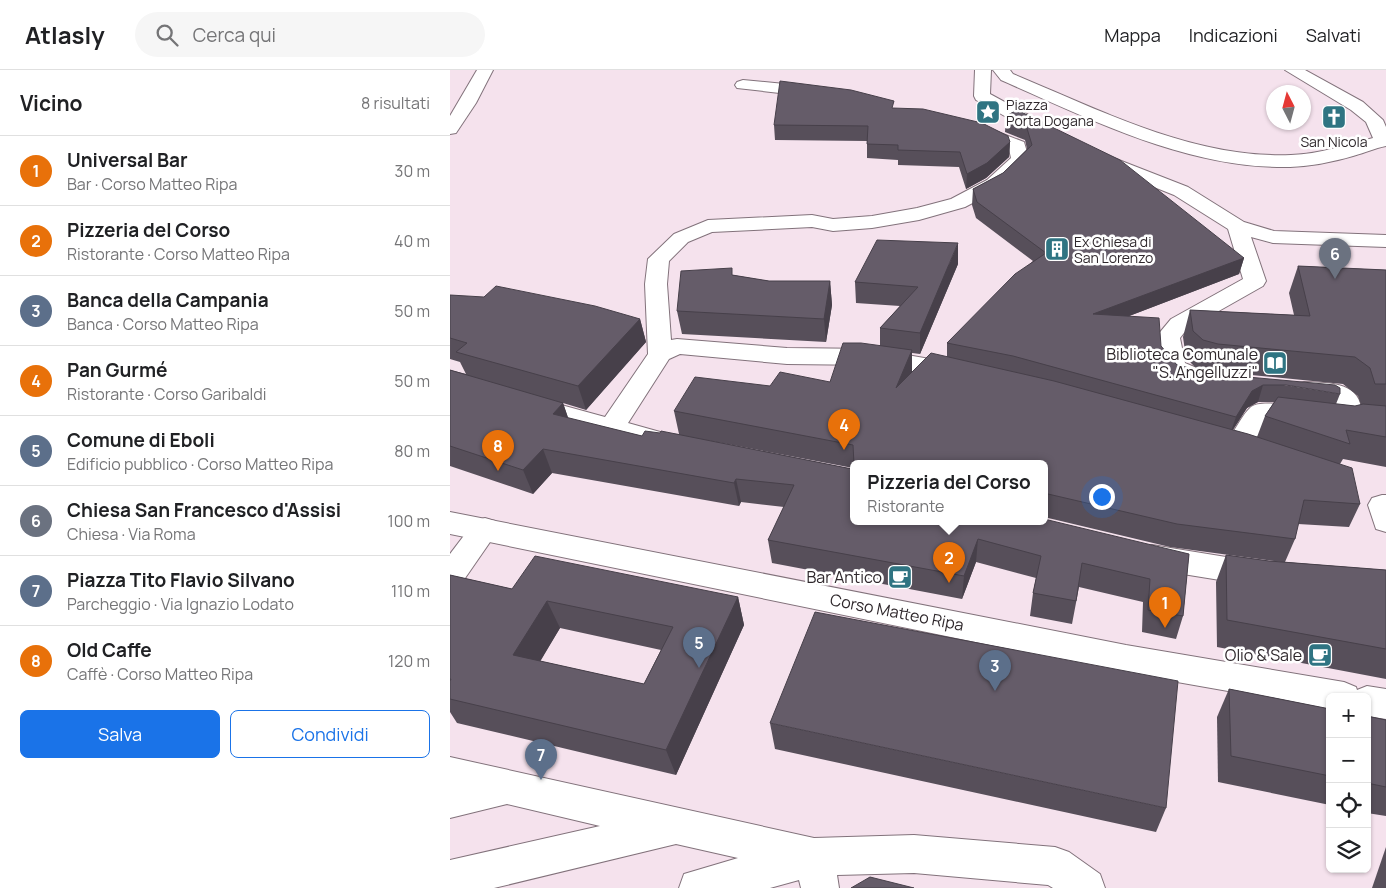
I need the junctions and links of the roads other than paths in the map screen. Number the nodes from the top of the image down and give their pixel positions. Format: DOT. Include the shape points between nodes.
graph roads {
  1 [pos="485,70"];
  2 [pos="984,70"];
  3 [pos="1001,70"];
  4 [pos="1293,70"];
  5 [pos="743,85"];
  6 [pos="834,95"];
  7 [pos="450,129"];
  8 [pos="990,134"];
  9 [pos="1059,138"];
  10 [pos="1385,141"];
  11 [pos="1092,154"];
  12 [pos="1237,226"];
  13 [pos="1386,241"];
  14 [pos="660,354"];
  15 [pos="977,374"];
  16 [pos="1219,382"];
  17 [pos="1277,387"];
  18 [pos="507,398"];
  19 [pos="1349,421"];
  20 [pos="1377,422"];
  21 [pos="612,427"];
  22 [pos="1193,435"];
  23 [pos="691,448"];
  24 [pos="1386,505"];
  25 [pos="1386,521"];
  26 [pos="450,523"];
  27 [pos="485,529"];
  28 [pos="1125,551"];
  29 [pos="450,576"];
  30 [pos="1287,576"];
  31 [pos="1326,694"];
  32 [pos="1371,702"];
  33 [pos="1386,704"];
  34 [pos="450,774"];
  35 [pos="509,787"];
  36 [pos="450,801"];
  37 [pos="677,826"];
  38 [pos="817,873"];
  39 [pos="450,879"];
  40 [pos="698,888"];
  41 [pos="1086,888"];
  1 -- 7 [label="street"];
  2 -- 9 [label="street" via="982,96"];
  3 -- 10 [label="street" via="1007,76 1138,132 1217,156 1249,160 1323,158"];
  4 -- 10 [label="street" via="1357,106 1374,120"];
  5 -- 6 [label="street"];
  8 -- 14 [label="street" via="1018,146 1020,159 994,184 958,203 872,222 708,226 681,238 659,259 656,284"];
  11 -- 12 [label="street" via="1136,175 1181,191"];
  12 -- 13 [label="street" via="1273,238"];
  12 -- 16 [label="street" via="1255,281 1179,324 1168,337 1171,362 1182,374"];
  14 -- 15 [label="street" via="677,346 787,356 873,357"];
  14 -- 21 [label="street"];
  17 -- 19 [label="street" via="1334,392 1347,400"];
  18 -- 21 [label="street"];
  19 -- 20 [label="street"];
  19 -- 22 [label="street" via="1343,423 1260,413 1237,447"];
  21 -- 23 [label="street"];
  24 -- 25 [label="street" via="1382,505"];
  26 -- 27 [label="street, Corso Matteo Ripa"];
  27 -- 29 [label="street"];
  27 -- 31 [label="street, Corso Matteo Ripa" via="1126,659"];
  28 -- 30 [label="street" via="1170,561"];
  32 -- 33 [label="street"];
  34 -- 35 [label="street"];
  35 -- 36 [label="street"];
  35 -- 37 [label="street"];
  37 -- 38 [label="street"];
  37 -- 39 [label="street"];
  38 -- 40 [label="street"];
  38 -- 41 [label="street" via="914,854 1055,866"];
}
